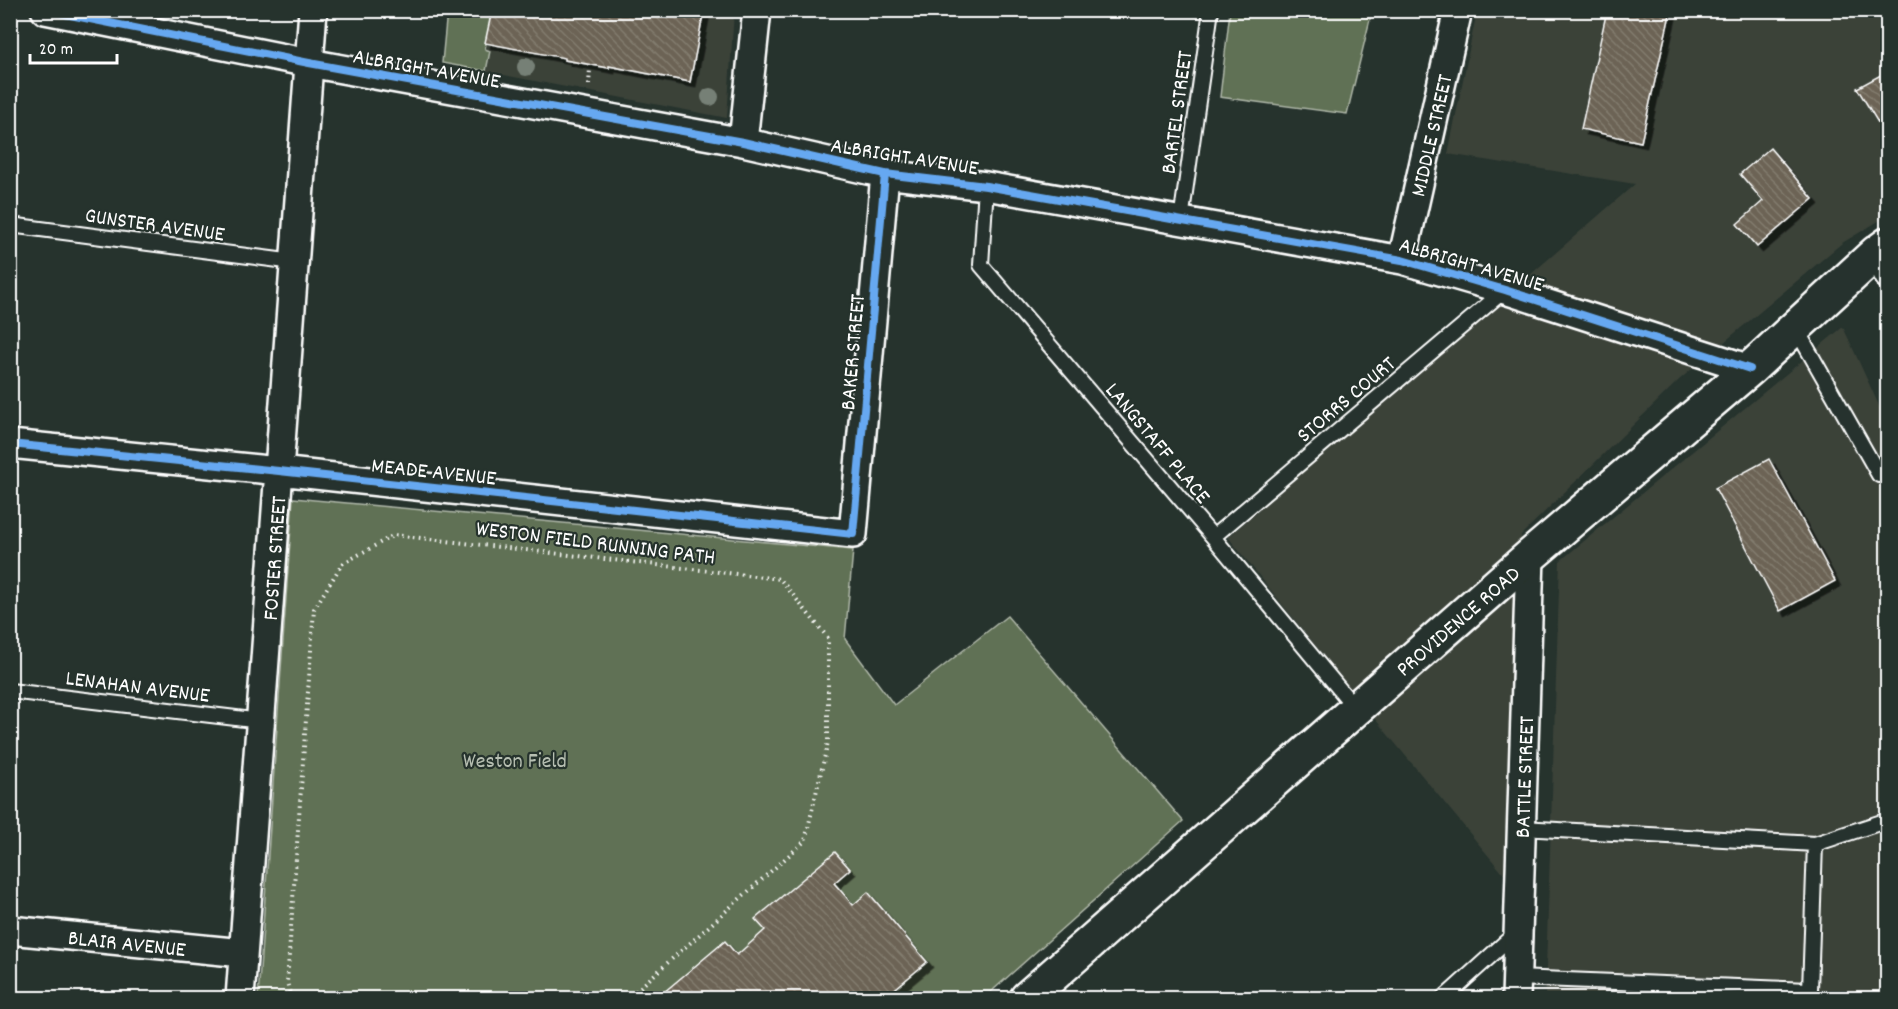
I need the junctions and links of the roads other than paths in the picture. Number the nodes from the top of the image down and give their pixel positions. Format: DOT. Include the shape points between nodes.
graph roads {
  1 [pos="45,10"];
  2 [pos="313,10"];
  3 [pos="757,10"];
  4 [pos="1211,10"];
  5 [pos="1458,10"];
  6 [pos="309,63"];
  7 [pos="743,142"];
  8 [pos="885,174"];
  9 [pos="986,186"];
  10 [pos="1181,220"];
  11 [pos="10,225"];
  12 [pos="1884,257"];
  13 [pos="1402,260"];
  14 [pos="294,262"];
  15 [pos="1505,290"];
  16 [pos="1795,327"];
  17 [pos="1750,369"];
  18 [pos="10,444"];
  19 [pos="279,471"];
  20 [pos="1879,475"];
  21 [pos="853,534"];
  22 [pos="1213,537"];
  23 [pos="1530,556"];
  24 [pos="10,691"];
  25 [pos="1356,709"];
  26 [pos="261,721"];
  27 [pos="1887,820"];
  28 [pos="1521,828"];
  29 [pos="1815,844"];
  30 [pos="10,930"];
  31 [pos="1517,932"];
  32 [pos="243,953"];
  33 [pos="1516,988"];
  34 [pos="1810,994"];
  35 [pos="240,999"];
  36 [pos="1027,999"];
  37 [pos="1444,999"];
  1 -- 6 [label="street, ALBRIGHT AVENUE"];
  2 -- 6 [label="street, FOSTER STREET"];
  3 -- 7 [label="street"];
  4 -- 10 [label="lane, BARTEL STREET"];
  5 -- 13 [label="street, MIDDLE STREET"];
  6 -- 7 [label="street, ALBRIGHT AVENUE"];
  6 -- 14 [label="street, FOSTER STREET"];
  7 -- 8 [label="street, ALBRIGHT AVENUE"];
  8 -- 9 [label="street, ALBRIGHT AVENUE"];
  8 -- 21 [label="street, BAKER STREET"];
  9 -- 10 [label="street, ALBRIGHT AVENUE"];
  9 -- 22 [label="lane, LANGSTAFF PLACE" via="981,265"];
  10 -- 13 [label="street, ALBRIGHT AVENUE"];
  11 -- 14 [label="lane, GUNSTER AVENUE"];
  12 -- 16 [label="main road, PROVIDENCE ROAD"];
  13 -- 15 [label="street, ALBRIGHT AVENUE"];
  14 -- 19 [label="street, FOSTER STREET"];
  15 -- 17 [label="street, ALBRIGHT AVENUE"];
  15 -- 22 [label="lane, STORRS COURT"];
  16 -- 17 [label="main road, PROVIDENCE ROAD"];
  16 -- 20 [label="lane"];
  17 -- 23 [label="main road, PROVIDENCE ROAD"];
  18 -- 19 [label="street, MEADE AVENUE"];
  19 -- 21 [label="street, MEADE AVENUE"];
  19 -- 26 [label="street, FOSTER STREET"];
  22 -- 25 [label="lane, LANGSTAFF PLACE"];
  23 -- 25 [label="main road, PROVIDENCE ROAD"];
  23 -- 28 [label="street, BATTLE STREET"];
  24 -- 26 [label="lane, LENAHAN AVENUE"];
  25 -- 36 [label="main road, PROVIDENCE ROAD"];
  26 -- 32 [label="street, FOSTER STREET"];
  27 -- 29 [label="lane"];
  28 -- 29 [label="lane"];
  28 -- 31 [label="street, BATTLE STREET"];
  29 -- 34 [label="lane"];
  30 -- 32 [label="street, BLAIR AVENUE"];
  31 -- 33 [label="street, BATTLE STREET"];
  31 -- 37 [label="lane"];
  32 -- 35 [label="street, FOSTER STREET"];
  33 -- 34 [label="lane"];
}
